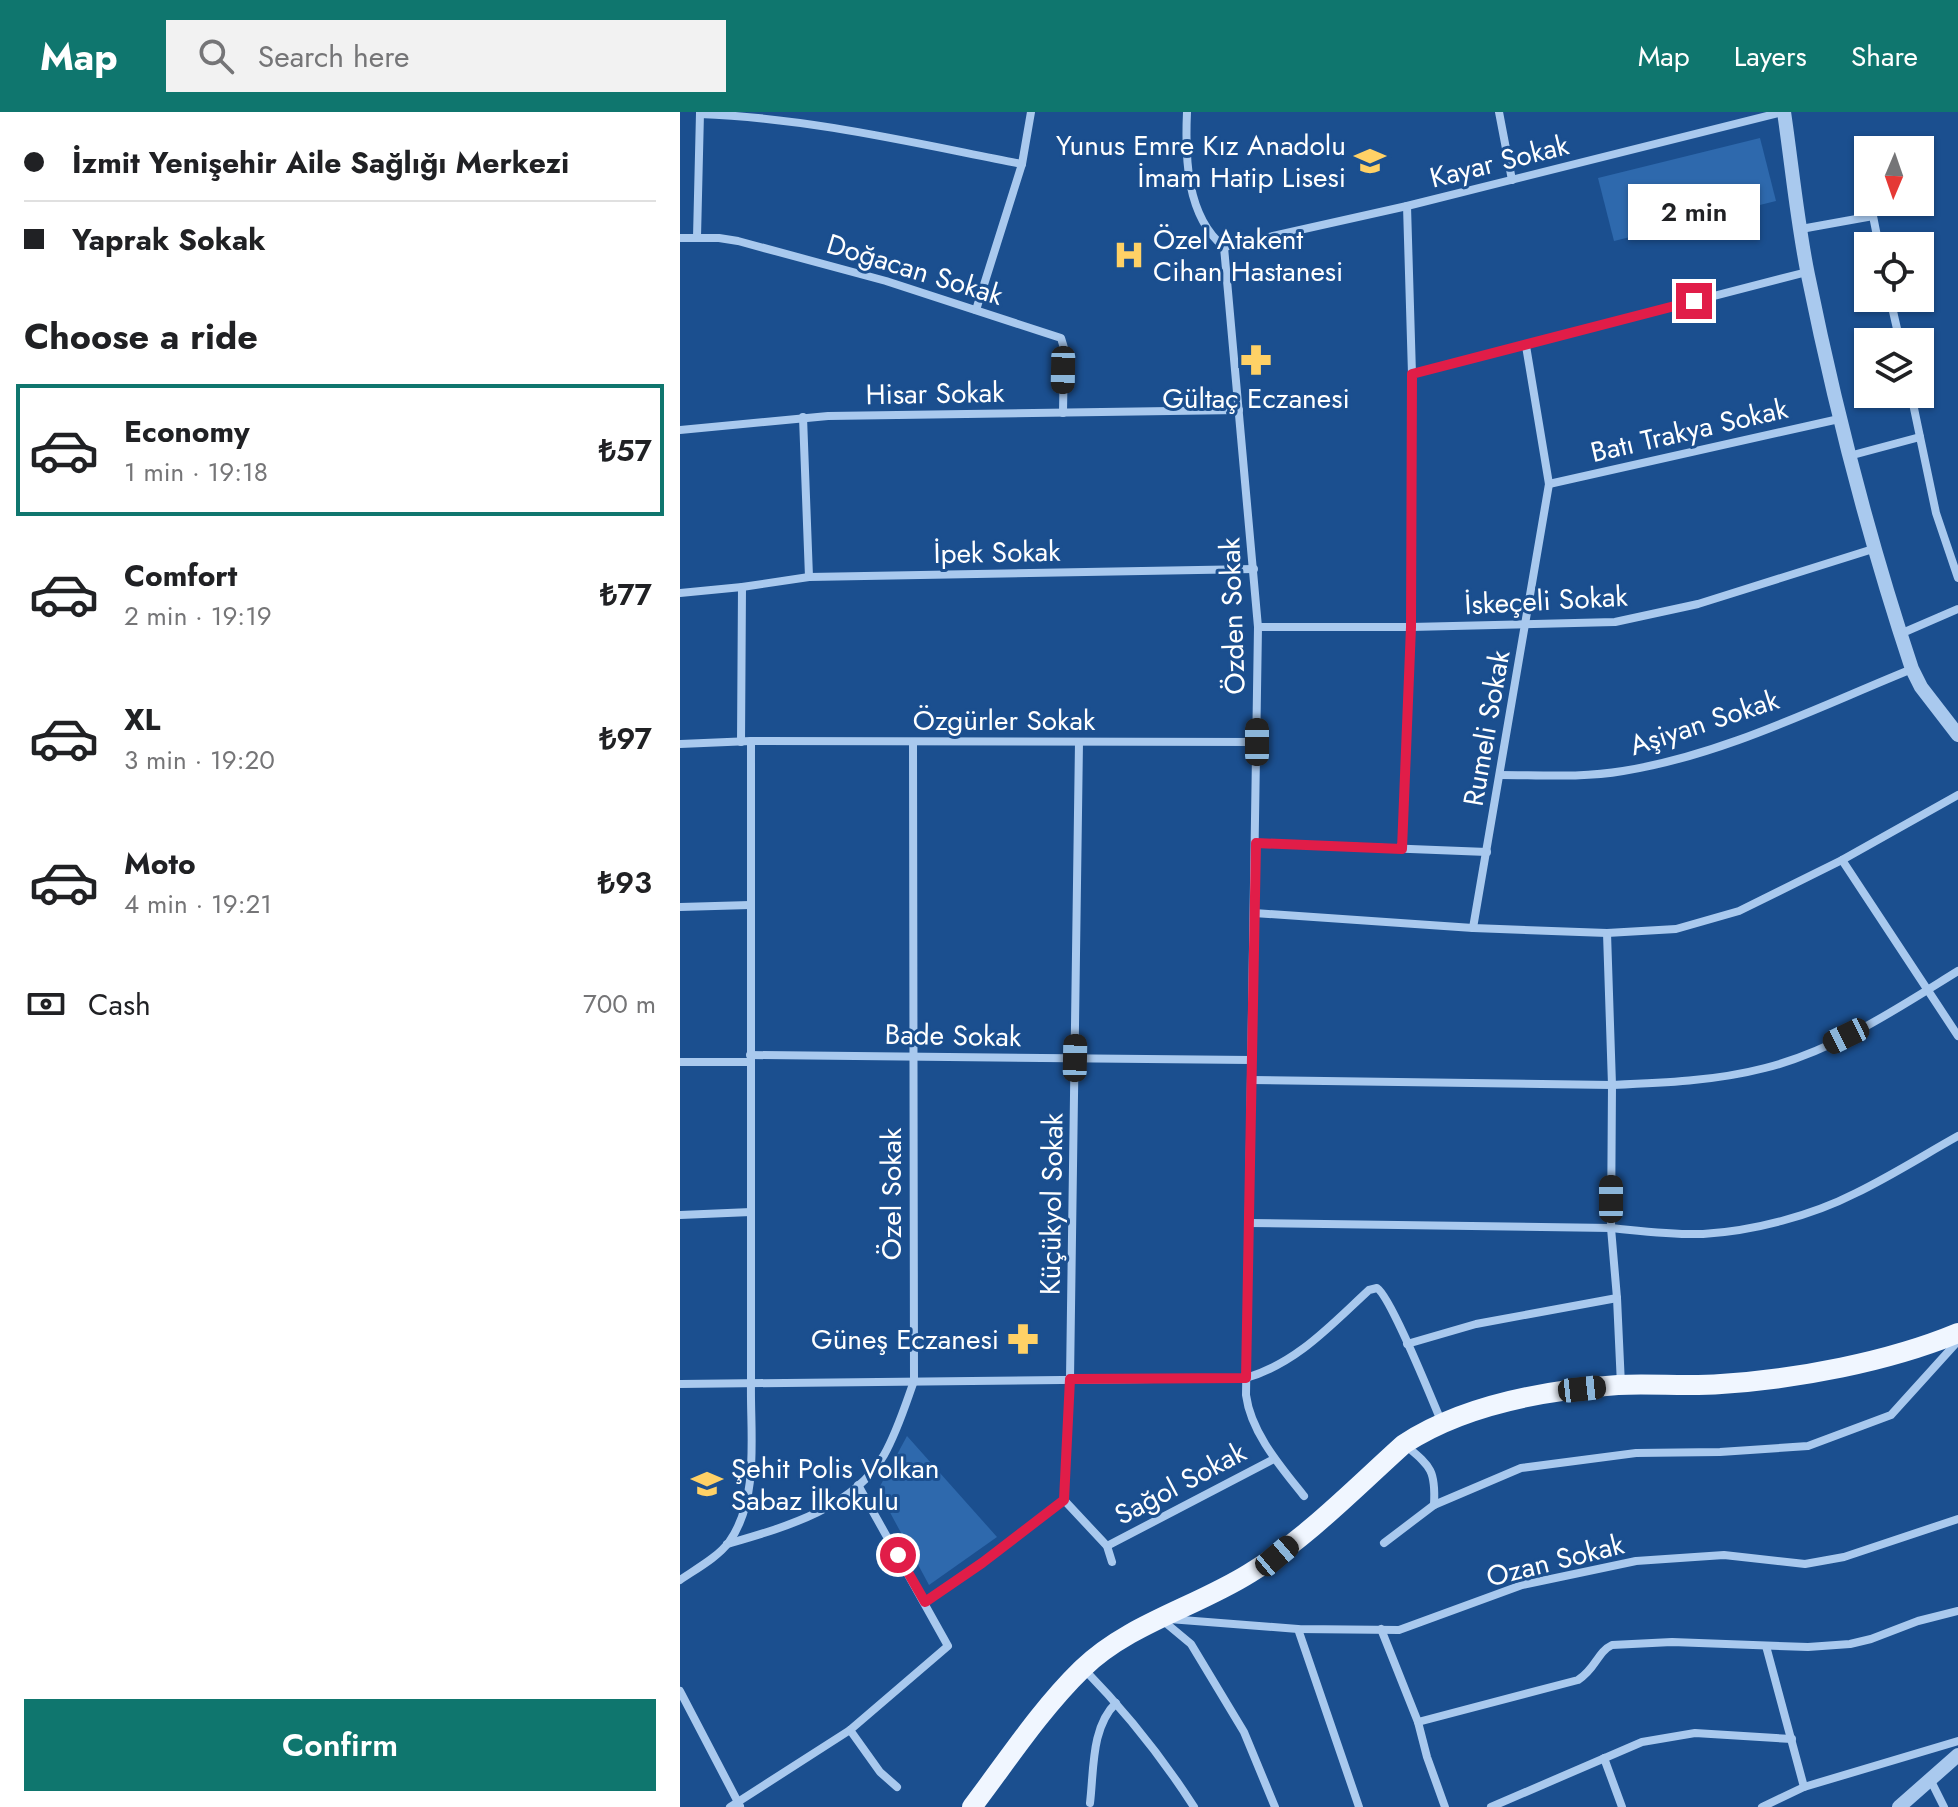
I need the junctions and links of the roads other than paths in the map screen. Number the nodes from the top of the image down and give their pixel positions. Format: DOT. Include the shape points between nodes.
graph roads {
  1 [pos="1031,112"];
  2 [pos="1187,112"];
  3 [pos="1499,112"];
  4 [pos="1784,112"];
  5 [pos="700,113"];
  6 [pos="1022,164"];
  7 [pos="1512,180"];
  8 [pos="1407,206"];
  9 [pos="1801,229"];
  10 [pos="1876,232"];
  11 [pos="697,237"];
  12 [pos="680,238"];
  13 [pos="1224,247"];
  14 [pos="1807,272"];
  15 [pos="976,310"];
  16 [pos="1526,346"];
  17 [pos="1412,374"];
  18 [pos="1914,408"];
  19 [pos="1239,410"];
  20 [pos="1063,413"];
  21 [pos="803,417"];
  22 [pos="1839,419"];
  23 [pos="680,430"];
  24 [pos="1920,437"];
  25 [pos="1849,456"];
  26 [pos="1549,484"];
  27 [pos="1873,549"];
  28 [pos="1254,569"];
  29 [pos="809,577"];
  30 [pos="1958,578"];
  31 [pos="742,587"];
  32 [pos="680,593"];
  33 [pos="1958,609"];
  34 [pos="1526,626"];
  35 [pos="1258,627"];
  36 [pos="1411,627"];
  37 [pos="1900,634"];
  38 [pos="1912,669"];
  39 [pos="1958,735"];
  40 [pos="751,741"];
  41 [pos="741,742"];
  42 [pos="913,742"];
  43 [pos="1079,742"];
  44 [pos="1257,742"];
  45 [pos="680,744"];
  46 [pos="1500,775"];
  47 [pos="1958,795"];
  48 [pos="1256,843"];
  49 [pos="1402,849"];
  50 [pos="1487,852"];
  51 [pos="1842,860"];
  52 [pos="750,905"];
  53 [pos="680,907"];
  54 [pos="1254,913"];
  55 [pos="1473,928"];
  56 [pos="1607,933"];
  57 [pos="1958,971"];
  58 [pos="1927,990"];
  59 [pos="1958,1036"];
  60 [pos="912,1056"];
  61 [pos="1075,1058"];
  62 [pos="750,1059"];
  63 [pos="1251,1060"];
  64 [pos="680,1062"];
  65 [pos="1251,1080"];
  66 [pos="1612,1085"];
  67 [pos="1958,1136"];
  68 [pos="751,1212"];
  69 [pos="680,1215"];
  70 [pos="1248,1223"];
  71 [pos="1611,1228"];
  72 [pos="1617,1298"];
  73 [pos="1958,1333"];
  74 [pos="1958,1341"];
  75 [pos="1407,1344"];
  76 [pos="1246,1378"];
  77 [pos="1070,1379"];
  78 [pos="914,1381"];
  79 [pos="680,1384"];
  80 [pos="751,1384"];
  81 [pos="1621,1385"];
  82 [pos="1442,1423"];
  83 [pos="1404,1444"];
  84 [pos="1274,1459"];
  85 [pos="858,1485"];
  86 [pos="1304,1496"];
  87 [pos="1064,1500"];
  88 [pos="1434,1505"];
  89 [pos="1958,1519"];
  90 [pos="1384,1543"];
  91 [pos="727,1544"];
  92 [pos="1107,1546"];
  93 [pos="1112,1562"];
  94 [pos="680,1580"];
  95 [pos="925,1602"];
  96 [pos="1958,1611"];
  97 [pos="1160,1619"];
  98 [pos="1298,1629"];
  99 [pos="1381,1629"];
  100 [pos="1766,1646"];
  101 [pos="1083,1668"];
  102 [pos="680,1691"];
  103 [pos="1116,1703"];
  104 [pos="1418,1722"];
  105 [pos="850,1730"];
  106 [pos="1792,1739"];
  107 [pos="1958,1741"];
  108 [pos="1958,1755"];
  109 [pos="1604,1758"];
  110 [pos="1930,1779"];
  111 [pos="897,1787"];
  112 [pos="1804,1787"];
  113 [pos="736,1806"];
  114 [pos="1091,1806"];
  115 [pos="972,1807"];
  116 [pos="1194,1807"];
  117 [pos="1275,1807"];
  118 [pos="1359,1807"];
  119 [pos="1445,1807"];
  120 [pos="1491,1807"];
  121 [pos="1622,1807"];
  122 [pos="1762,1807"];
  123 [pos="1899,1807"];
  124 [pos="1944,1807"];
  1 -- 6 [label="street"];
  2 -- 13 [label="street" via="1191,187 1204,227"];
  3 -- 7 [label="street"];
  4 -- 7 [label="street, Kayar Sokak"];
  4 -- 9 [label="street"];
  5 -- 6 [label="street" via="836,127"];
  5 -- 11 [label="street"];
  6 -- 15 [label="street"];
  7 -- 8 [label="street, Kayar Sokak"];
  8 -- 13 [label="street, Kayar Sokak"];
  8 -- 17 [label="street"];
  9 -- 10 [label="street" via="1873,216"];
  9 -- 14 [label="street"];
  11 -- 12 [label="street, Doğacan Sokak"];
  11 -- 15 [label="street, Doğacan Sokak" via="738,241"];
  13 -- 19 [label="street, Özden Sokak"];
  14 -- 16 [label="street"];
  14 -- 22 [label="street"];
  15 -- 20 [label="street, Doğacan Sokak" via="1061,338"];
  16 -- 17 [label="street"];
  16 -- 26 [label="street, Rumeli Sokak"];
  17 -- 36 [label="street"];
  18 -- 24 [label="street"];
  19 -- 20 [label="street, Hisar Sokak"];
  19 -- 28 [label="street, Özden Sokak"];
  20 -- 21 [label="street, Hisar Sokak"];
  21 -- 23 [label="street, Hisar Sokak"];
  21 -- 29 [label="street"];
  22 -- 25 [label="street"];
  22 -- 26 [label="street, Batı Trakya Sokak"];
  24 -- 25 [label="street"];
  24 -- 30 [label="street" via="1936,513"];
  25 -- 27 [label="street"];
  26 -- 34 [label="street, Rumeli Sokak"];
  27 -- 34 [label="street, İskeçeli Sokak" via="1644,617"];
  27 -- 37 [label="street"];
  28 -- 29 [label="street, İpek Sokak"];
  28 -- 35 [label="street, Özden Sokak"];
  29 -- 31 [label="street, İpek Sokak"];
  31 -- 32 [label="street, İpek Sokak"];
  31 -- 41 [label="street"];
  33 -- 37 [label="street"];
  34 -- 36 [label="street, İskeçeli Sokak"];
  34 -- 46 [label="street, Rumeli Sokak"];
  35 -- 36 [label="street, İskeçeli Sokak"];
  35 -- 44 [label="street, Özden Sokak"];
  36 -- 49 [label="street"];
  37 -- 38 [label="street"];
  38 -- 39 [label="street"];
  38 -- 46 [label="street, Aşiyan Sokak" via="1743,738 1661,763 1594,774"];
  40 -- 41 [label="street, Özgürler Sokak"];
  40 -- 42 [label="street, Özgürler Sokak"];
  40 -- 52 [label="street"];
  41 -- 45 [label="street, Özgürler Sokak"];
  42 -- 43 [label="street, Özgürler Sokak"];
  42 -- 60 [label="street, Özel Sokak"];
  43 -- 44 [label="street, Özgürler Sokak"];
  43 -- 61 [label="street, Küçükyol Sokak"];
  44 -- 48 [label="street, Özden Sokak"];
  46 -- 50 [label="street, Rumeli Sokak"];
  47 -- 51 [label="street"];
  48 -- 49 [label="street"];
  48 -- 54 [label="street, Özden Sokak"];
  49 -- 50 [label="street"];
  50 -- 55 [label="street, Rumeli Sokak"];
  51 -- 56 [label="street" via="1710,921 1676,929"];
  51 -- 58 [label="street"];
  52 -- 53 [label="street"];
  52 -- 62 [label="street"];
  54 -- 55 [label="street"];
  54 -- 63 [label="street, Özden Sokak"];
  55 -- 56 [label="street"];
  56 -- 66 [label="street"];
  57 -- 58 [label="street"];
  58 -- 59 [label="street"];
  58 -- 66 [label="street" via="1818,1049 1768,1068 1705,1079"];
  60 -- 61 [label="street, Bade Sokak"];
  60 -- 62 [label="street, Bade Sokak"];
  60 -- 78 [label="street, Özel Sokak"];
  61 -- 63 [label="street, Bade Sokak"];
  61 -- 77 [label="street, Küçükyol Sokak"];
  62 -- 64 [label="street, Bade Sokak"];
  62 -- 68 [label="street"];
  63 -- 65 [label="street, Özden Sokak"];
  65 -- 66 [label="street"];
  65 -- 70 [label="street, Özden Sokak"];
  66 -- 71 [label="street"];
  67 -- 71 [label="street" via="1855,1194 1784,1219 1705,1234"];
  68 -- 69 [label="street"];
  68 -- 80 [label="street"];
  70 -- 71 [label="street"];
  70 -- 76 [label="street, Özden Sokak"];
  71 -- 72 [label="street"];
  72 -- 75 [label="street" via="1476,1324"];
  72 -- 81 [label="street"];
  73 -- 81 [label="main road" via="1806,1374 1718,1385"];
  74 -- 88 [label="street" via="1891,1415 1808,1446 1636,1453 1521,1468"];
  75 -- 76 [label="street" via="1383,1292 1374,1288 1304,1350"];
  75 -- 82 [label="street"];
  76 -- 77 [label="street"];
  76 -- 84 [label="street, Özden Sokak" via="1249,1410"];
  77 -- 78 [label="street"];
  77 -- 87 [label="street, Küçükyol Sokak"];
  78 -- 80 [label="street"];
  78 -- 85 [label="street, Özel Sokak" via="883,1456"];
  79 -- 80 [label="street"];
  80 -- 91 [label="street" via="748,1490 740,1524"];
  81 -- 82 [label="main road" via="1537,1396"];
  82 -- 83 [label="main road"];
  83 -- 88 [label="street" via="1430,1466"];
  83 -- 97 [label="main road" via="1277,1556"];
  84 -- 86 [label="street, Özden Sokak"];
  84 -- 92 [label="street, Sağol Sokak"];
  85 -- 91 [label="street, Özel Sokak" via="802,1519"];
  85 -- 95 [label="street"];
  87 -- 92 [label="street, Sağol Sokak"];
  87 -- 95 [label="street"];
  88 -- 90 [label="street"];
  89 -- 99 [label="street, Ozan Sokak" via="1844,1557 1805,1564 1724,1555 1636,1561 1522,1585 1399,1630"];
  91 -- 94 [label="street"];
  92 -- 93 [label="street, Sağol Sokak"];
  95 -- 105 [label="street" via="948,1646"];
  96 -- 100 [label="street" via="1850,1644"];
  97 -- 98 [label="street, Ozan Sokak"];
  97 -- 101 [label="main road" via="1113,1644"];
  97 -- 117 [label="street" via="1191,1644 1244,1732"];
  98 -- 99 [label="street, Ozan Sokak"];
  98 -- 118 [label="street"];
  99 -- 104 [label="street"];
  100 -- 104 [label="street" via="1612,1645 1578,1680"];
  100 -- 106 [label="street"];
  101 -- 103 [label="street"];
  101 -- 115 [label="main road"];
  102 -- 113 [label="street"];
  103 -- 114 [label="street" via="1098,1733"];
  103 -- 116 [label="street"];
  104 -- 119 [label="street"];
  105 -- 111 [label="street"];
  105 -- 113 [label="street"];
  106 -- 109 [label="street" via="1695,1733 1642,1742"];
  106 -- 112 [label="street"];
  107 -- 112 [label="street"];
  108 -- 110 [label="street"];
  109 -- 120 [label="street"];
  109 -- 121 [label="street"];
  110 -- 123 [label="street"];
  110 -- 124 [label="street"];
  112 -- 122 [label="street"];
}
